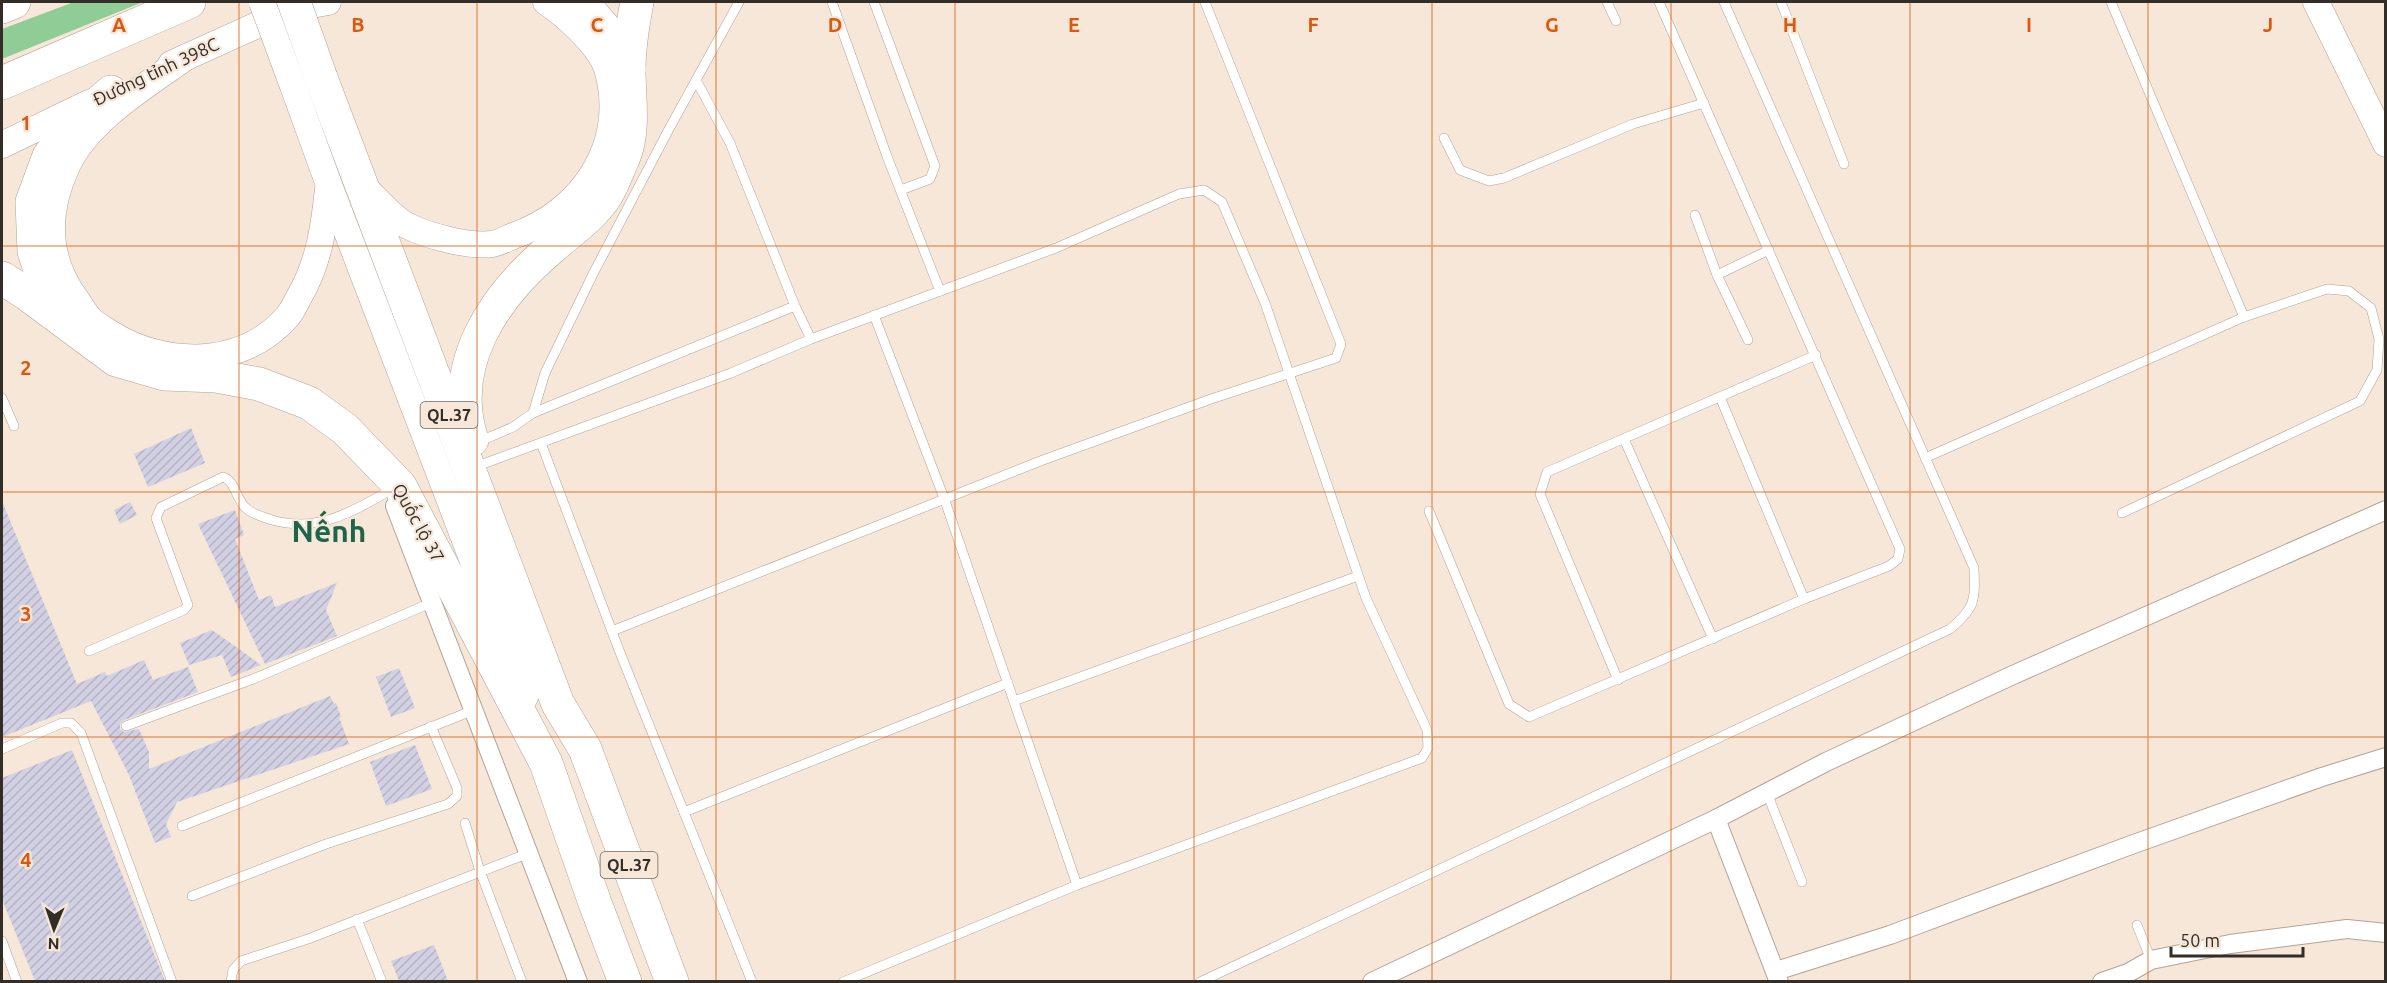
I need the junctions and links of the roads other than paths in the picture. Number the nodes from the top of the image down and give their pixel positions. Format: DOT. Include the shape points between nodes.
graph roads {
  1 [pos="14,2"];
  2 [pos="189,2"];
  3 [pos="262,2"];
  4 [pos="328,2"];
  5 [pos="546,2"];
  6 [pos="582,2"];
  7 [pos="638,2"];
  8 [pos="739,2"];
  9 [pos="832,2"];
  10 [pos="874,2"];
  11 [pos="1204,2"];
  12 [pos="1607,2"];
  13 [pos="1659,2"];
  14 [pos="1724,2"];
  15 [pos="1781,2"];
  16 [pos="2111,2"];
  17 [pos="2316,2"];
  18 [pos="300,4"];
  19 [pos="2,7"];
  20 [pos="1616,21"];
  21 [pos="186,57"];
  22 [pos="629,69"];
  23 [pos="696,80"];
  24 [pos="307,82"];
  25 [pos="2,83"];
  26 [pos="111,92"];
  27 [pos="1704,103"];
  28 [pos="1444,138"];
  29 [pos="2385,144"];
  30 [pos="2,145"];
  31 [pos="1844,164"];
  32 [pos="329,185"];
  33 [pos="364,187"];
  34 [pos="901,190"];
  35 [pos="1695,215"];
  36 [pos="1769,250"];
  37 [pos="1717,275"];
  38 [pos="2,278"];
  39 [pos="940,291"];
  40 [pos="795,306"];
  41 [pos="874,315"];
  42 [pos="2244,317"];
  43 [pos="75,331"];
  44 [pos="811,339"];
  45 [pos="1748,340"];
  46 [pos="1816,355"];
  47 [pos="1290,374"];
  48 [pos="1720,397"];
  49 [pos="2,398"];
  50 [pos="533,413"];
  51 [pos="14,426"];
  52 [pos="1624,439"];
  53 [pos="541,443"];
  54 [pos="477,454"];
  55 [pos="373,458"];
  56 [pos="1925,458"];
  57 [pos="389,491"];
  58 [pos="944,498"];
  59 [pos="2385,510"];
  60 [pos="1430,511"];
  61 [pos="2122,513"];
  62 [pos="1358,576"];
  63 [pos="1804,599"];
  64 [pos="433,602"];
  65 [pos="612,631"];
  66 [pos="1713,639"];
  67 [pos="89,651"];
  68 [pos="1618,680"];
  69 [pos="1008,683"];
  70 [pos="1014,701"];
  71 [pos="474,710"];
  72 [pos="126,726"];
  73 [pos="431,726"];
  74 [pos="2,749"];
  75 [pos="585,749"];
  76 [pos="2385,758"];
  77 [pos="546,763"];
  78 [pos="1767,793"];
  79 [pos="684,812"];
  80 [pos="1716,819"];
  81 [pos="465,823"];
  82 [pos="182,826"];
  83 [pos="529,853"];
  84 [pos="480,871"];
  85 [pos="1802,882"];
  86 [pos="1077,885"];
  87 [pos="192,896"];
  88 [pos="357,919"];
  89 [pos="2137,925"];
  90 [pos="2385,933"];
  91 [pos="2,941"];
  92 [pos="2151,960"];
  93 [pos="1778,976"];
  94 [pos="17,981"];
  95 [pos="172,981"];
  96 [pos="231,981"];
  97 [pos="382,981"];
  98 [pos="522,981"];
  99 [pos="578,981"];
  100 [pos="625,981"];
  101 [pos="672,981"];
  102 [pos="752,981"];
  103 [pos="843,981"];
  104 [pos="1200,981"];
  105 [pos="1372,981"];
  106 [pos="2102,981"];
  1 -- 19 [label="highway"];
  2 -- 25 [label="highway"];
  3 -- 24 [label="main road, bridge"];
  4 -- 18 [label="main road, Đường tỉnh 398C"];
  5 -- 33 [label="main road" via="566,16 590,42 608,70 612,109 606,150 587,185 560,211 530,231 491,244 448,240 406,226"];
  6 -- 22 [label="highway" via="610,35"];
  7 -- 22 [label="highway"];
  8 -- 23 [label="lane"];
  9 -- 34 [label="lane"];
  10 -- 34 [label="lane" via="935,166 930,178"];
  11 -- 47 [label="lane" via="1341,344 1336,358"];
  12 -- 20 [label="lane"];
  13 -- 27 [label="lane"];
  14 -- 56 [label="lane"];
  15 -- 31 [label="lane"];
  16 -- 42 [label="lane"];
  17 -- 29 [label="main road"];
  18 -- 21 [label="main road, Đường tỉnh 398C"];
  18 -- 24 [label="highway, QL.37, bridge"];
  21 -- 26 [label="main road, Đường tỉnh 398C"];
  21 -- 32 [label="main road" via="92,130 67,164 52,205 52,247 66,286 92,320 128,344 169,356 214,357 255,345 288,316 311,277 323,234"];
  22 -- 54 [label="highway" via="632,112 624,156 605,197 493,309 474,346 466,386 468,426"];
  23 -- 40 [label="lane" via="730,143"];
  23 -- 50 [label="lane" via="594,272 545,373"];
  24 -- 32 [label="main road"];
  24 -- 33 [label="highway, QL.37"];
  26 -- 30 [label="main road, Đường tỉnh 398C"];
  26 -- 43 [label="highway" via="73,125 49,156 32,202 34,251 47,293"];
  27 -- 28 [label="lane" via="1634,124 1489,181 1460,170"];
  27 -- 36 [label="lane"];
  32 -- 77 [label="main road" via="529,707"];
  33 -- 75 [label="highway, QL.37" via="558,704"];
  34 -- 39 [label="lane"];
  35 -- 37 [label="lane"];
  36 -- 37 [label="lane"];
  36 -- 46 [label="lane"];
  37 -- 45 [label="lane"];
  38 -- 43 [label="highway, Quốc lộ 37 / QL.37"];
  39 -- 41 [label="lane"];
  39 -- 47 [label="lane" via="1056,248 1179,194 1204,190 1222,202"];
  40 -- 44 [label="lane"];
  40 -- 50 [label="lane"];
  41 -- 44 [label="lane"];
  41 -- 58 [label="lane"];
  42 -- 56 [label="lane"];
  42 -- 61 [label="lane" via="2327,289 2349,291 2371,308 2379,339 2377,370 2360,401"];
  43 -- 55 [label="highway, Quốc lộ 37 / QL.37" via="116,360 164,374 216,376 259,384 309,403 345,429"];
  44 -- 53 [label="lane" via="732,373"];
  46 -- 48 [label="lane"];
  46 -- 63 [label="lane" via="1900,549 1898,559 1889,566"];
  47 -- 58 [label="lane" via="1211,399"];
  47 -- 62 [label="lane"];
  48 -- 52 [label="lane"];
  48 -- 63 [label="lane"];
  49 -- 51 [label="lane"];
  50 -- 54 [label="lane"];
  52 -- 66 [label="lane"];
  52 -- 68 [label="lane" via="1547,472 1540,494"];
  53 -- 54 [label="lane"];
  53 -- 65 [label="lane"];
  54 -- 75 [label="highway"];
  55 -- 57 [label="street"];
  55 -- 77 [label="highway, Quốc lộ 37 / QL.37" via="399,486"];
  56 -- 104 [label="lane" via="1974,568 1975,598 1967,615 1950,629"];
  57 -- 64 [label="street"];
  57 -- 67 [label="lane" via="353,512 319,524 285,523 253,513 243,506 229,480 223,477 170,502 161,507 156,518 188,605"];
  58 -- 65 [label="lane"];
  58 -- 69 [label="lane"];
  59 -- 78 [label="street" via="2013,675"];
  60 -- 68 [label="lane" via="1509,704 1529,717"];
  62 -- 70 [label="lane"];
  62 -- 86 [label="lane" via="1427,730 1428,748 1422,758"];
  63 -- 66 [label="lane"];
  64 -- 71 [label="street"];
  64 -- 72 [label="lane" via="253,679"];
  65 -- 79 [label="lane"];
  66 -- 68 [label="lane"];
  69 -- 70 [label="lane"];
  69 -- 79 [label="lane"];
  70 -- 86 [label="lane"];
  71 -- 73 [label="lane"];
  71 -- 83 [label="street"];
  73 -- 82 [label="lane"];
  73 -- 87 [label="lane" via="457,788 457,796 448,804 326,844"];
  74 -- 95 [label="lane" via="62,723 71,723 81,733"];
  75 -- 101 [label="highway, QL.37"];
  76 -- 93 [label="street" via="2130,845"];
  77 -- 100 [label="highway, Quốc lộ 37 / QL.37"];
  78 -- 80 [label="street"];
  78 -- 85 [label="lane"];
  79 -- 102 [label="lane"];
  80 -- 93 [label="street"];
  80 -- 105 [label="street"];
  81 -- 84 [label="lane"];
  83 -- 84 [label="lane"];
  83 -- 99 [label="street"];
  84 -- 88 [label="lane"];
  84 -- 98 [label="lane"];
  86 -- 103 [label="lane"];
  88 -- 96 [label="lane" via="242,961 233,970"];
  88 -- 97 [label="lane"];
  89 -- 92 [label="lane"];
  90 -- 92 [label="street" via="2347,929 2230,944"];
  91 -- 94 [label="lane"];
  92 -- 106 [label="street"];
}
